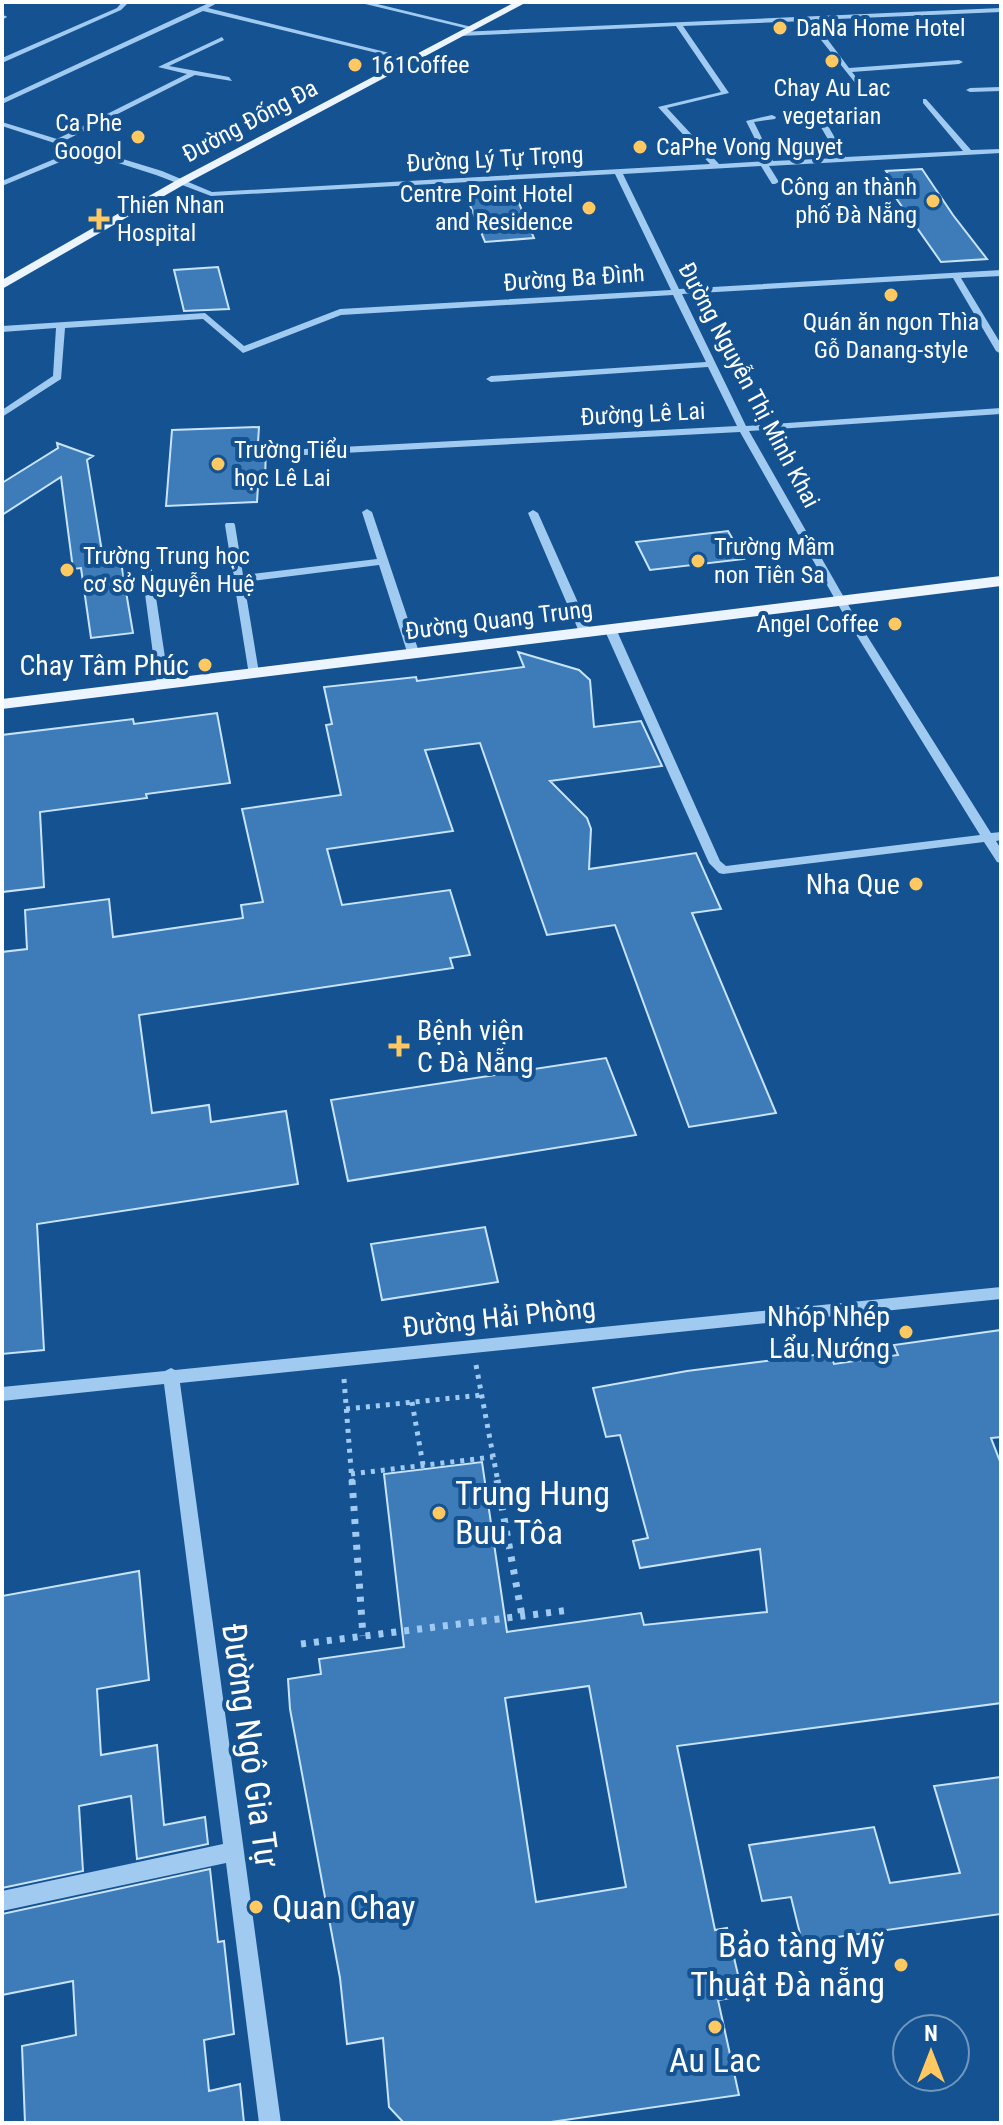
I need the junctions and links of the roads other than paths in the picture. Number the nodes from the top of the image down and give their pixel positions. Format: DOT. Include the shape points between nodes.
graph roads {
  1 [pos="126,2"];
  2 [pos="216,2"];
  3 [pos="360,2"];
  4 [pos="522,2"];
  5 [pos="897,2"];
  6 [pos="200,8"];
  7 [pos="1001,10"];
  8 [pos="905,14"];
  9 [pos="808,19"];
  10 [pos="678,24"];
  11 [pos="473,28"];
  12 [pos="460,34"];
  13 [pos="222,39"];
  14 [pos="414,60"];
  15 [pos="2,61"];
  16 [pos="959,62"];
  17 [pos="847,70"];
  18 [pos="196,72"];
  19 [pos="229,79"];
  20 [pos="856,82"];
  21 [pos="1001,89"];
  22 [pos="970,90"];
  23 [pos="926,101"];
  24 [pos="2,102"];
  25 [pos="816,112"];
  26 [pos="772,117"];
  27 [pos="2,124"];
  28 [pos="58,141"];
  29 [pos="84,149"];
  30 [pos="1001,151"];
  31 [pos="969,153"];
  32 [pos="844,160"];
  33 [pos="767,164"];
  34 [pos="717,167"];
  35 [pos="618,172"];
  36 [pos="181,182"];
  37 [pos="775,182"];
  38 [pos="2,184"];
  39 [pos="1001,273"];
  40 [pos="955,275"];
  41 [pos="2,285"];
  42 [pos="675,291"];
  43 [pos="61,327"];
  44 [pos="2,329"];
  45 [pos="1001,351"];
  46 [pos="711,364"];
  47 [pos="491,379"];
  48 [pos="1001,411"];
  49 [pos="3,412"];
  50 [pos="743,429"];
  51 [pos="286,453"];
  52 [pos="367,512"];
  53 [pos="533,513"];
  54 [pos="230,525"];
  55 [pos="382,562"];
  56 [pos="146,564"];
  57 [pos="240,579"];
  58 [pos="1001,581"];
  59 [pos="839,599"];
  60 [pos="611,631"];
  61 [pos="586,634"];
  62 [pos="414,655"];
  63 [pos="253,673"];
  64 [pos="163,684"];
  65 [pos="2,704"];
  66 [pos="996,837"];
  67 [pos="1001,859"];
  68 [pos="1001,1293"];
  69 [pos="171,1375"];
  70 [pos="2,1394"];
  71 [pos="232,1852"];
  72 [pos="2,1901"];
  73 [pos="270,2123"];
  1 -- 15 [label="street"];
  2 -- 6 [label="street"];
  3 -- 11 [label="street"];
  4 -- 11 [label="main road, Đường Đống Đa"];
  5 -- 8 [label="street"];
  6 -- 14 [label="street"];
  6 -- 24 [label="street"];
  7 -- 8 [label="street"];
  8 -- 9 [label="street"];
  9 -- 10 [label="street"];
  9 -- 17 [label="street"];
  10 -- 12 [label="street"];
  10 -- 34 [label="street" via="725,93 662,107"];
  11 -- 12 [label="main road, Đường Đống Đa"];
  12 -- 14 [label="main road, Đường Đống Đa"];
  13 -- 18 [label="street" via="162,67"];
  14 -- 36 [label="main road, Đường Đống Đa"];
  16 -- 17 [label="street"];
  17 -- 20 [label="street"];
  18 -- 19 [label="street"];
  18 -- 28 [label="street"];
  21 -- 22 [label="street"];
  23 -- 31 [label="street"];
  25 -- 32 [label="street"];
  26 -- 33 [label="street" via="750,121"];
  27 -- 28 [label="street, Đường Lý Tự Trọng"];
  28 -- 29 [label="street, Đường Lý Tự Trọng"];
  29 -- 36 [label="street, Đường Lý Tự Trọng"];
  29 -- 38 [label="street"];
  30 -- 31 [label="street, Đường Lý Tự Trọng"];
  31 -- 32 [label="street, Đường Lý Tự Trọng"];
  32 -- 33 [label="street, Đường Lý Tự Trọng"];
  33 -- 34 [label="street, Đường Lý Tự Trọng"];
  33 -- 37 [label="street"];
  34 -- 35 [label="street, Đường Lý Tự Trọng"];
  35 -- 36 [label="street, Đường Lý Tự Trọng" via="217,194"];
  35 -- 42 [label="street, Đường Nguyễn Thị Minh Khai"];
  36 -- 41 [label="main road, Đường Đống Đa"];
  39 -- 40 [label="street, Đường Ba Đình"];
  40 -- 42 [label="street, Đường Ba Đình"];
  40 -- 45 [label="street"];
  42 -- 43 [label="street, Đường Ba Đình" via="340,312 243,350 205,316"];
  42 -- 46 [label="street, Đường Nguyễn Thị Minh Khai"];
  43 -- 44 [label="street"];
  43 -- 49 [label="street" via="58,377"];
  46 -- 47 [label="street"];
  46 -- 50 [label="street, Đường Nguyễn Thị Minh Khai"];
  48 -- 50 [label="street, Đường Lê Lai"];
  50 -- 51 [label="street, Đường Lê Lai"];
  50 -- 59 [label="street, Đường Nguyễn Thị Minh Khai"];
  52 -- 55 [label="street"];
  53 -- 61 [label="street"];
  54 -- 57 [label="street"];
  55 -- 57 [label="street"];
  55 -- 62 [label="street"];
  56 -- 64 [label="street"];
  57 -- 63 [label="street"];
  58 -- 59 [label="main road, Đường Quang Trung"];
  59 -- 60 [label="main road, Đường Quang Trung"];
  59 -- 66 [label="street, Đường Nguyễn Thị Minh Khai"];
  60 -- 61 [label="main road, Đường Quang Trung"];
  60 -- 66 [label="street" via="715,863 723,870"];
  61 -- 62 [label="main road, Đường Quang Trung"];
  62 -- 63 [label="main road, Đường Quang Trung"];
  63 -- 64 [label="main road, Đường Quang Trung"];
  64 -- 65 [label="main road, Đường Quang Trung"];
  66 -- 67 [label="street, Đường Nguyễn Thị Minh Khai"];
  68 -- 69 [label="street, Đường Hải Phòng"];
  69 -- 70 [label="street, Đường Hải Phòng"];
  69 -- 71 [label="street, Đường Ngô Gia Tự"];
  71 -- 72 [label="street"];
  71 -- 73 [label="street, Đường Ngô Gia Tự"];
}
